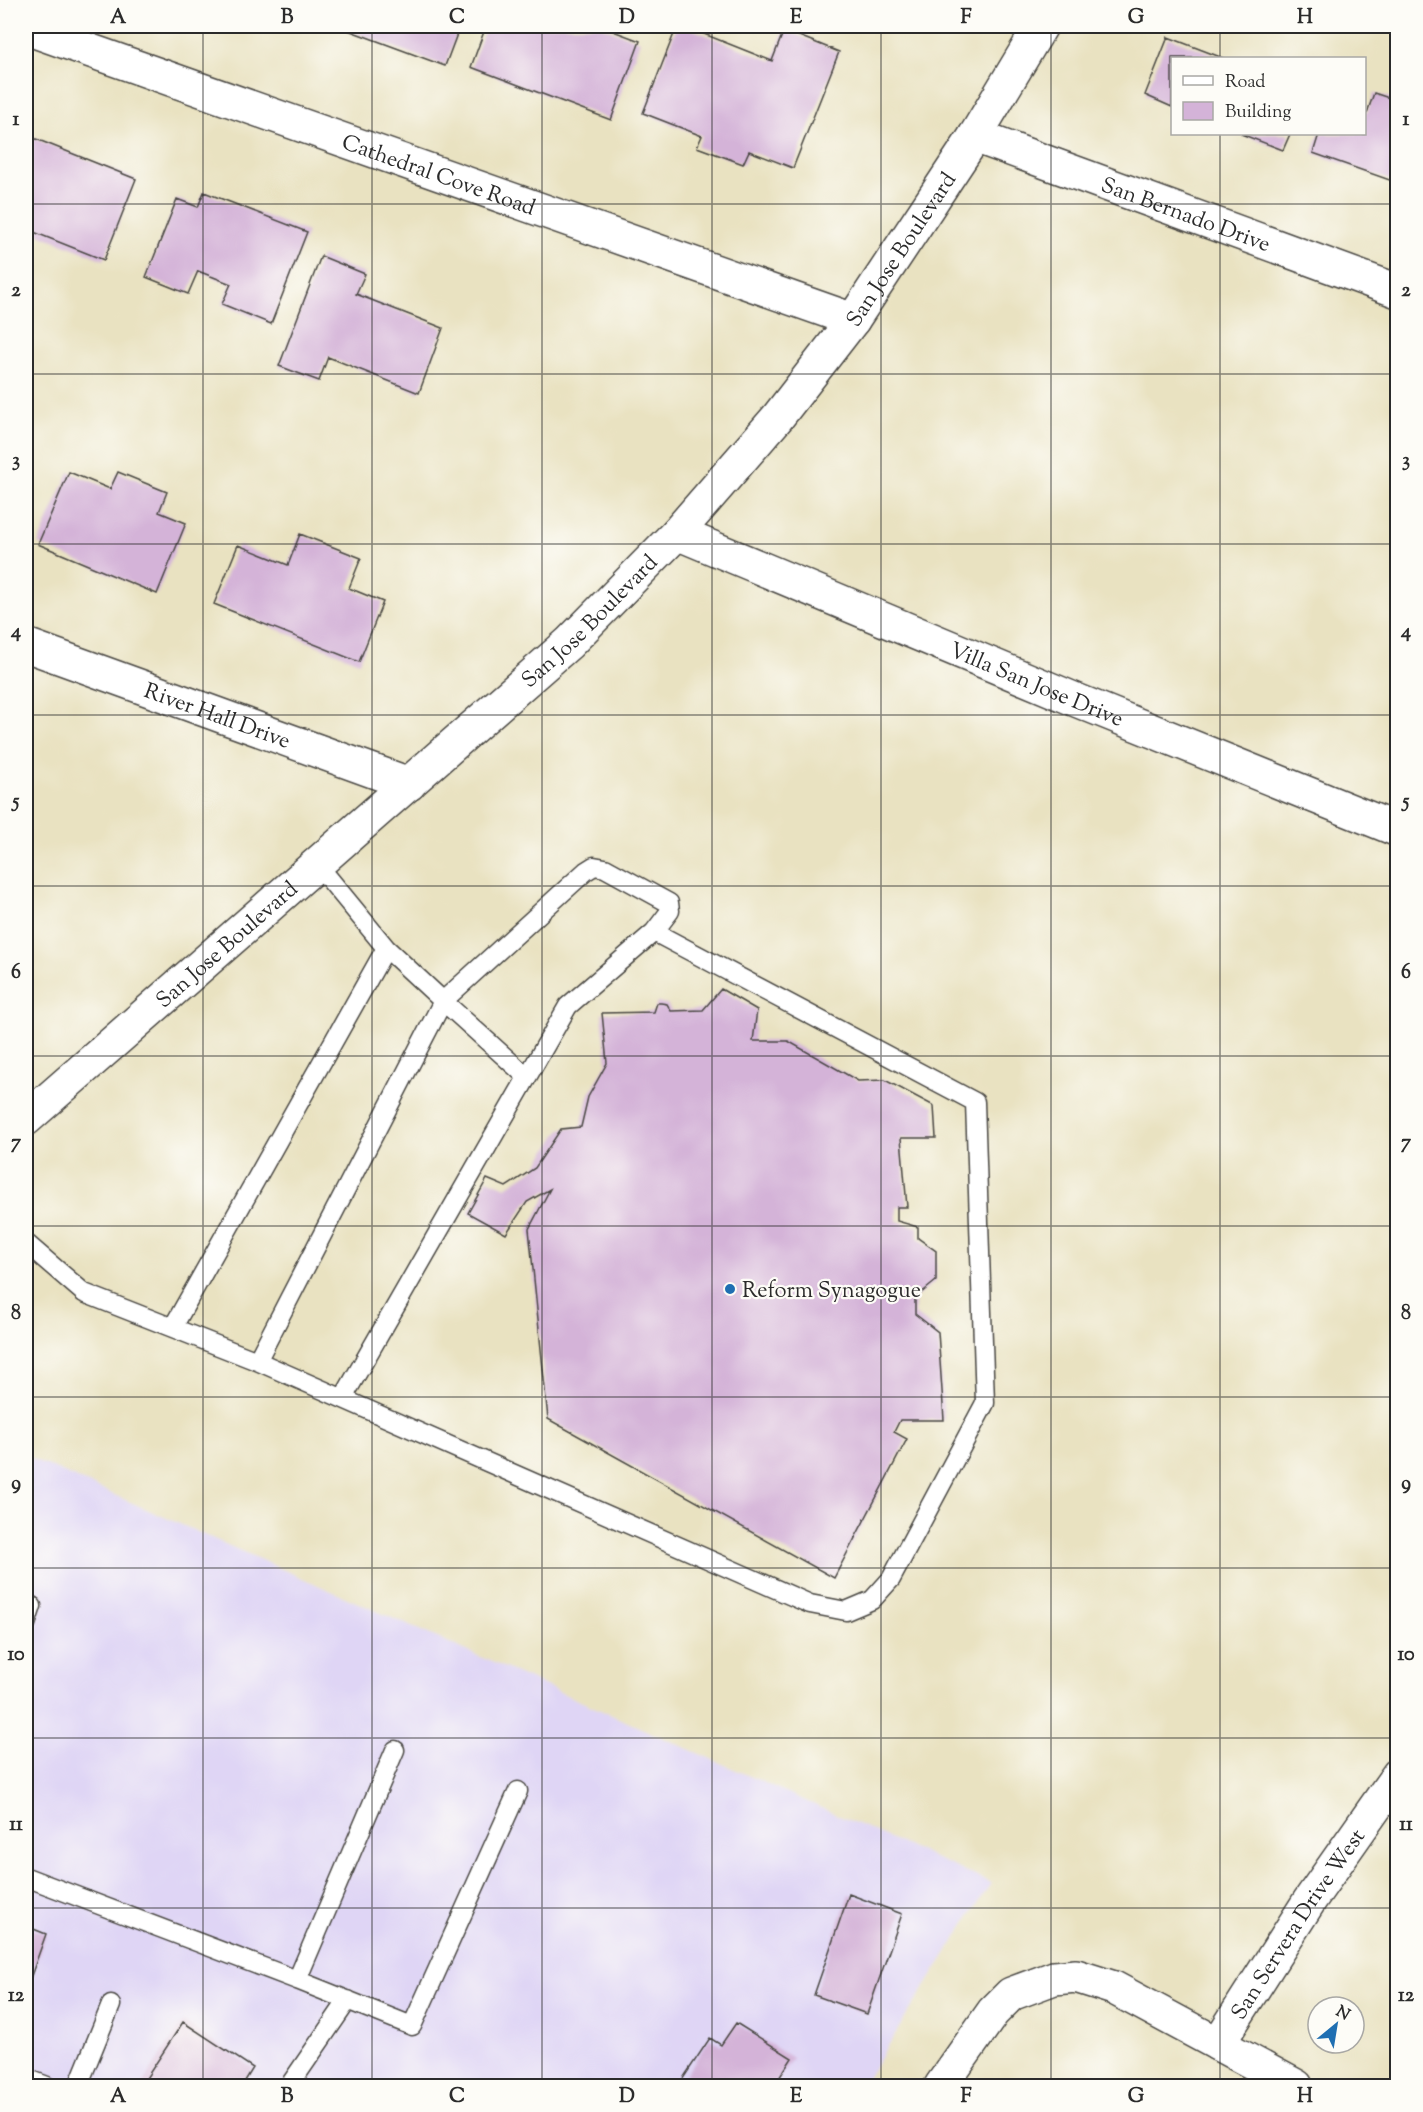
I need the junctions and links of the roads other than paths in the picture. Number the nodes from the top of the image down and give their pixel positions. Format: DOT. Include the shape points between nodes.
graph roads {
  1 [pos="1041,26"];
  2 [pos="26,28"];
  3 [pos="975,136"];
  4 [pos="1398,291"];
  5 [pos="853,320"];
  6 [pos="677,533"];
  7 [pos="26,645"];
  8 [pos="409,784"];
  9 [pos="1398,830"];
  10 [pos="317,864"];
  11 [pos="654,932"];
  12 [pos="386,948"];
  13 [pos="442,1001"];
  14 [pos="527,1077"];
  15 [pos="26,1119"];
  16 [pos="26,1243"];
  17 [pos="173,1327"];
  18 [pos="256,1361"];
  19 [pos="343,1398"];
  20 [pos="32,1606"];
  21 [pos="26,1624"];
  22 [pos="395,1750"];
  23 [pos="1398,1775"];
  24 [pos="518,1791"];
  25 [pos="26,1877"];
  26 [pos="297,1980"];
  27 [pos="348,2000"];
  28 [pos="111,2005"];
  29 [pos="1218,2044"];
  30 [pos="26,2078"];
  31 [pos="47,2086"];
  32 [pos="78,2086"];
  33 [pos="289,2086"];
  34 [pos="941,2086"];
  35 [pos="1296,2086"];
  1 -- 3 [label="street, San Jose Boulevard"];
  2 -- 5 [label="street, Cathedral Cove Road"];
  3 -- 4 [label="street, San Bernado Drive"];
  3 -- 5 [label="street, San Jose Boulevard"];
  5 -- 6 [label="street, San Jose Boulevard" via="777,418"];
  6 -- 8 [label="street, San Jose Boulevard" via="569,643"];
  6 -- 9 [label="street, Villa San Jose Drive"];
  7 -- 8 [label="street, River Hall Drive"];
  8 -- 10 [label="street, San Jose Boulevard"];
  10 -- 12 [label="lane"];
  10 -- 15 [label="street, San Jose Boulevard"];
  11 -- 13 [label="lane" via="670,911 669,903 605,868 594,866"];
  11 -- 14 [label="lane" via="568,1006"];
  11 -- 19 [label="lane" via="975,1102 985,1403 891,1579 872,1600 846,1611 810,1604"];
  12 -- 13 [label="lane"];
  12 -- 17 [label="lane"];
  13 -- 14 [label="lane"];
  13 -- 18 [label="lane"];
  14 -- 19 [label="lane"];
  16 -- 17 [label="lane" via="84,1293"];
  17 -- 18 [label="lane"];
  18 -- 19 [label="lane"];
  20 -- 21 [label="lane"];
  22 -- 26 [label="lane"];
  23 -- 29 [label="street, San Servera Drive West" via="1310,1900"];
  24 -- 27 [label="lane" via="412,2026"];
  25 -- 26 [label="lane"];
  26 -- 27 [label="lane"];
  27 -- 33 [label="lane"];
  28 -- 32 [label="lane"];
  29 -- 34 [label="street" via="1114,1988 1076,1976 1054,1978 1011,1994"];
  29 -- 35 [label="street"];
  30 -- 31 [label="lane"];
}
